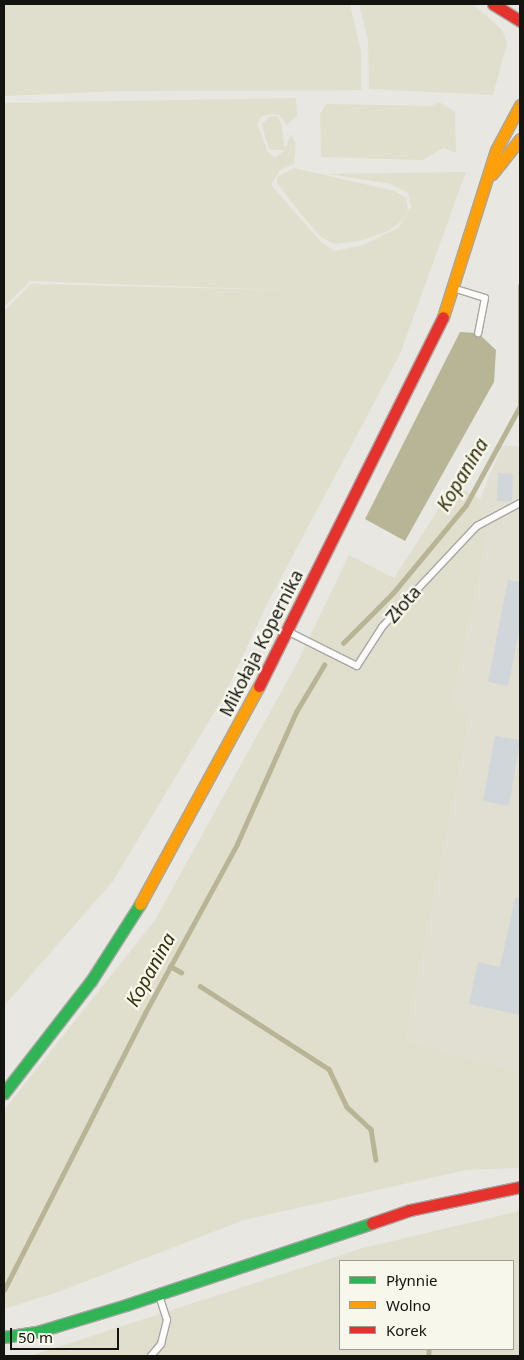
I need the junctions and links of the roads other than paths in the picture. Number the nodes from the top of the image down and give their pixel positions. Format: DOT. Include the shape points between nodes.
graph roads {
  1 [pos="493,4"];
  2 [pos="506,13"];
  3 [pos="520,21"];
  4 [pos="520,31"];
  5 [pos="520,104"];
  6 [pos="520,139"];
  7 [pos="490,176"];
  8 [pos="455,288"];
  9 [pos="478,333"];
  10 [pos="520,503"];
  11 [pos="287,632"];
  12 [pos="4,1094"];
  13 [pos="520,1187"];
  14 [pos="158,1295"];
  15 [pos="4,1337"];
  16 [pos="151,1356"];
  1 -- 2 [label="street"];
  2 -- 3 [label="street"];
  2 -- 4 [label="street"];
  5 -- 7 [label="street, Mikołaja Kopernika" via="496,150"];
  6 -- 7 [label="street, Mikołaja Kopernika"];
  7 -- 8 [label="street, Mikołaja Kopernika"];
  8 -- 9 [label="lane" via="485,298"];
  8 -- 11 [label="street, Mikołaja Kopernika"];
  10 -- 11 [label="lane, Złota" via="477,526 382,627 357,666"];
  11 -- 12 [label="street, Mikołaja Kopernika" via="145,897 91,981"];
  13 -- 14 [label="street" via="410,1210"];
  14 -- 15 [label="street" via="40,1331"];
  14 -- 16 [label="lane" via="167,1320 161,1344"];
}
